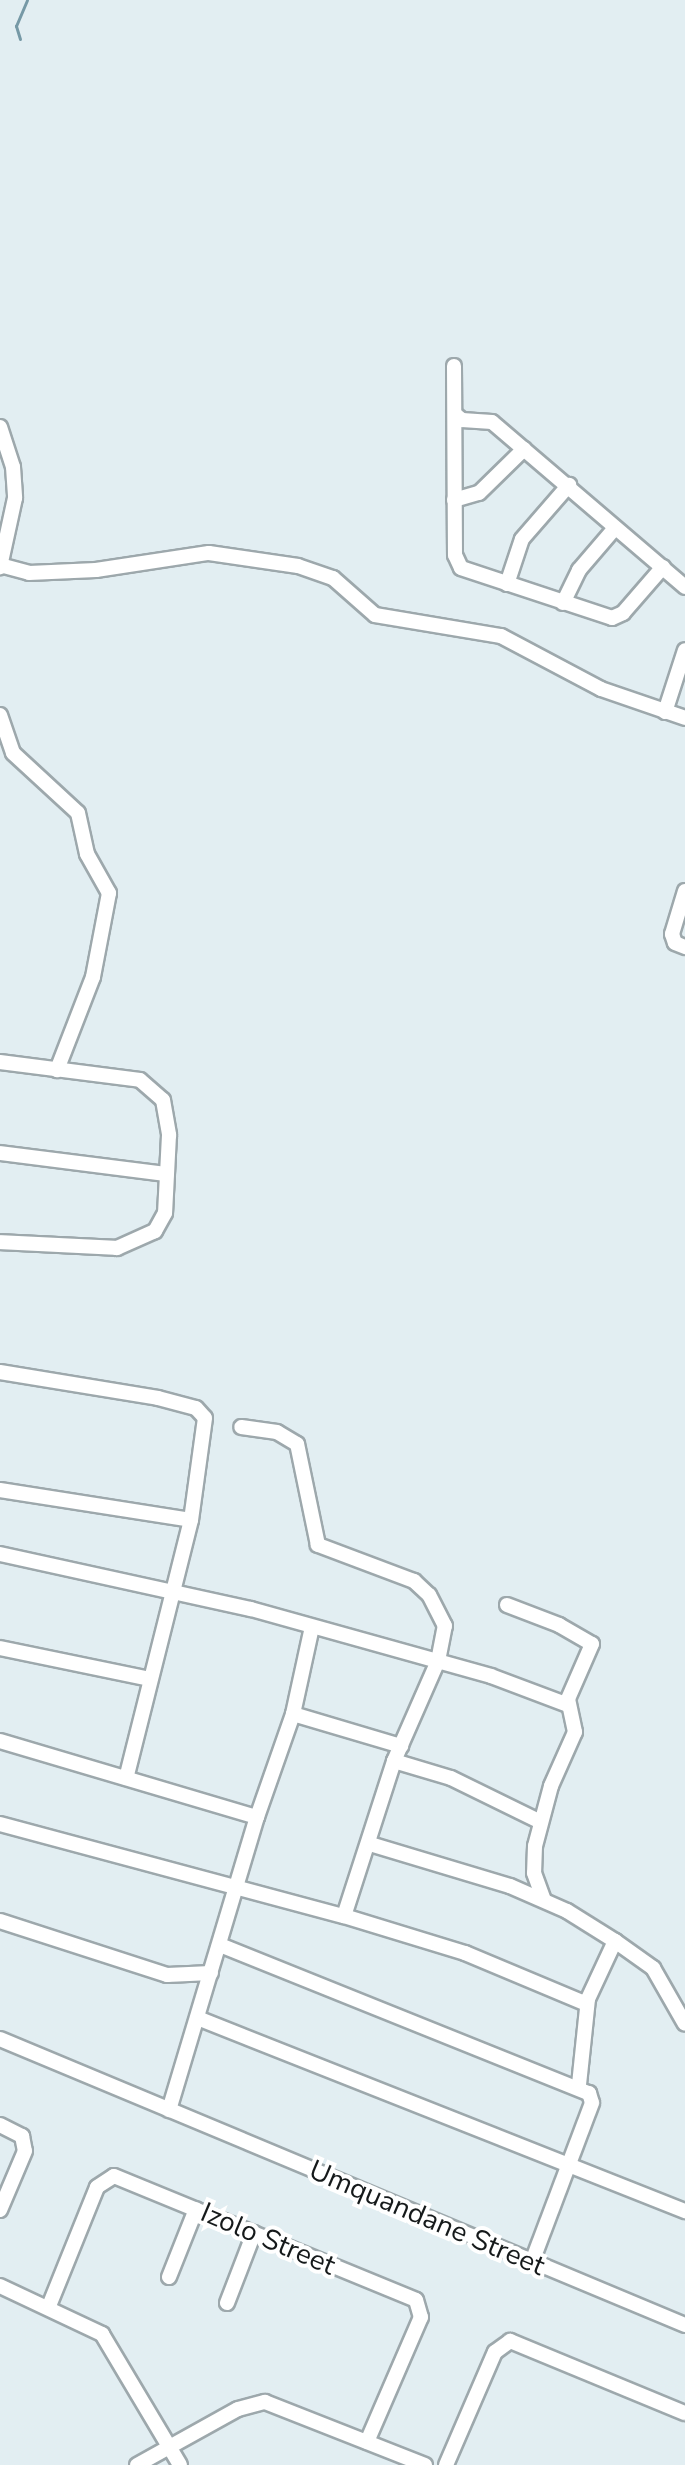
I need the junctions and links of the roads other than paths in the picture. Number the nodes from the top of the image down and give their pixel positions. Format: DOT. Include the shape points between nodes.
graph roads {
  1 [pos="454,366"];
  2 [pos="456,415"];
  3 [pos="0,427"];
  4 [pos="524,449"];
  5 [pos="569,485"];
  6 [pos="454,500"];
  7 [pos="615,528"];
  8 [pos="0,566"];
  9 [pos="663,567"];
  10 [pos="507,584"];
  11 [pos="685,587"];
  12 [pos="563,603"];
  13 [pos="685,650"];
  14 [pos="665,712"];
  15 [pos="0,715"];
  16 [pos="685,718"];
  17 [pos="3,750"];
  18 [pos="685,891"];
  19 [pos="685,947"];
  20 [pos="0,1062"];
  21 [pos="57,1070"];
  22 [pos="0,1153"];
  23 [pos="167,1174"];
  24 [pos="0,1242"];
  25 [pos="0,1372"];
  26 [pos="241,1427"];
  27 [pos="0,1490"];
  28 [pos="191,1520"];
  29 [pos="0,1554"];
  30 [pos="175,1592"];
  31 [pos="507,1605"];
  32 [pos="312,1627"];
  33 [pos="0,1648"];
  34 [pos="438,1661"];
  35 [pos="150,1679"];
  36 [pos="568,1705"];
  37 [pos="293,1714"];
  38 [pos="0,1741"];
  39 [pos="401,1746"];
  40 [pos="394,1761"];
  41 [pos="126,1778"];
  42 [pos="257,1817"];
  43 [pos="541,1822"];
  44 [pos="0,1824"];
  45 [pos="370,1844"];
  46 [pos="237,1891"];
  47 [pos="544,1900"];
  48 [pos="344,1916"];
  49 [pos="0,1921"];
  50 [pos="615,1941"];
  51 [pos="220,1945"];
  52 [pos="211,1973"];
  53 [pos="587,2004"];
  54 [pos="200,2019"];
  55 [pos="685,2024"];
  56 [pos="0,2039"];
  57 [pos="579,2085"];
  58 [pos="169,2110"];
  59 [pos="0,2125"];
  60 [pos="571,2163"];
  61 [pos="196,2209"];
  62 [pos="0,2210"];
  63 [pos="685,2211"];
  64 [pos="254,2233"];
  65 [pos="532,2262"];
  66 [pos="169,2277"];
  67 [pos="0,2286"];
  68 [pos="227,2303"];
  69 [pos="49,2306"];
  70 [pos="685,2325"];
  71 [pos="685,2413"];
  72 [pos="367,2442"];
  73 [pos="169,2447"];
  74 [pos="405,2461"];
  75 [pos="137,2465"];
  76 [pos="180,2465"];
  77 [pos="425,2465"];
  78 [pos="446,2465"];
  1 -- 2 [label="street"];
  2 -- 4 [label="street" via="492,422"];
  2 -- 6 [label="street"];
  3 -- 8 [label="street" via="13,467 15,498"];
  4 -- 5 [label="street"];
  4 -- 6 [label="street" via="479,493"];
  5 -- 7 [label="street"];
  5 -- 10 [label="street" via="522,539"];
  6 -- 10 [label="street" via="457,563"];
  7 -- 9 [label="street"];
  7 -- 12 [label="street" via="579,570"];
  8 -- 14 [label="street" via="29,573 84,571 209,553 298,566 333,578 375,615 501,636 601,689"];
  9 -- 11 [label="street"];
  9 -- 12 [label="street" via="617,617"];
  10 -- 12 [label="street"];
  13 -- 14 [label="street"];
  14 -- 16 [label="street"];
  15 -- 17 [label="street"];
  17 -- 21 [label="street" via="78,813 87,854 109,893 93,977"];
  18 -- 19 [label="street" via="673,939"];
  20 -- 21 [label="street"];
  21 -- 23 [label="street" via="140,1080 157,1091 168,1120"];
  22 -- 23 [label="street"];
  23 -- 24 [label="street" via="159,1227 130,1245"];
  25 -- 28 [label="street" via="117,1389 202,1412 207,1425"];
  26 -- 34 [label="street" via="277,1432 297,1444 318,1545 423,1588 445,1626"];
  27 -- 28 [label="street"];
  28 -- 30 [label="street"];
  29 -- 30 [label="street"];
  30 -- 32 [label="street"];
  30 -- 35 [label="street"];
  31 -- 36 [label="street" via="592,1644"];
  32 -- 34 [label="street"];
  32 -- 37 [label="street"];
  33 -- 35 [label="street"];
  34 -- 36 [label="street"];
  34 -- 39 [label="street"];
  35 -- 41 [label="street"];
  36 -- 43 [label="street" via="575,1732"];
  37 -- 39 [label="street"];
  37 -- 42 [label="street"];
  38 -- 41 [label="street"];
  39 -- 40 [label="street"];
  40 -- 43 [label="street" via="451,1778"];
  40 -- 45 [label="street"];
  41 -- 42 [label="street"];
  42 -- 46 [label="street"];
  43 -- 47 [label="street" via="534,1873"];
  44 -- 46 [label="street"];
  45 -- 47 [label="street"];
  45 -- 48 [label="street"];
  46 -- 48 [label="street"];
  46 -- 51 [label="street"];
  47 -- 50 [label="street"];
  48 -- 53 [label="street" via="465,1953"];
  49 -- 52 [label="street" via="167,1975"];
  50 -- 53 [label="street"];
  50 -- 55 [label="street" via="653,1968"];
  51 -- 52 [label="street"];
  51 -- 57 [label="street" via="497,2060"];
  52 -- 54 [label="street"];
  53 -- 57 [label="street"];
  54 -- 58 [label="street"];
  54 -- 60 [label="street"];
  56 -- 58 [label="street, Umquandane Street"];
  57 -- 60 [label="street" via="592,2103"];
  58 -- 65 [label="street, Umquandane Street"];
  59 -- 62 [label="street" via="22,2136 25,2151"];
  60 -- 63 [label="street"];
  60 -- 65 [label="street"];
  61 -- 64 [label="street, Izolo Street"];
  61 -- 66 [label="street"];
  61 -- 69 [label="street, Izolo Street" via="122,2178 107,2177 97,2187"];
  64 -- 68 [label="street"];
  64 -- 72 [label="street, Izolo Street" via="420,2303 421,2317"];
  65 -- 70 [label="street, Umquandane Street"];
  67 -- 69 [label="street"];
  69 -- 73 [label="street" via="108,2340"];
  71 -- 78 [label="street" via="510,2341 495,2352"];
  72 -- 73 [label="street" via="265,2402 238,2409"];
  72 -- 74 [label="street"];
  73 -- 75 [label="street"];
  73 -- 76 [label="street"];
  74 -- 77 [label="street"];
}
